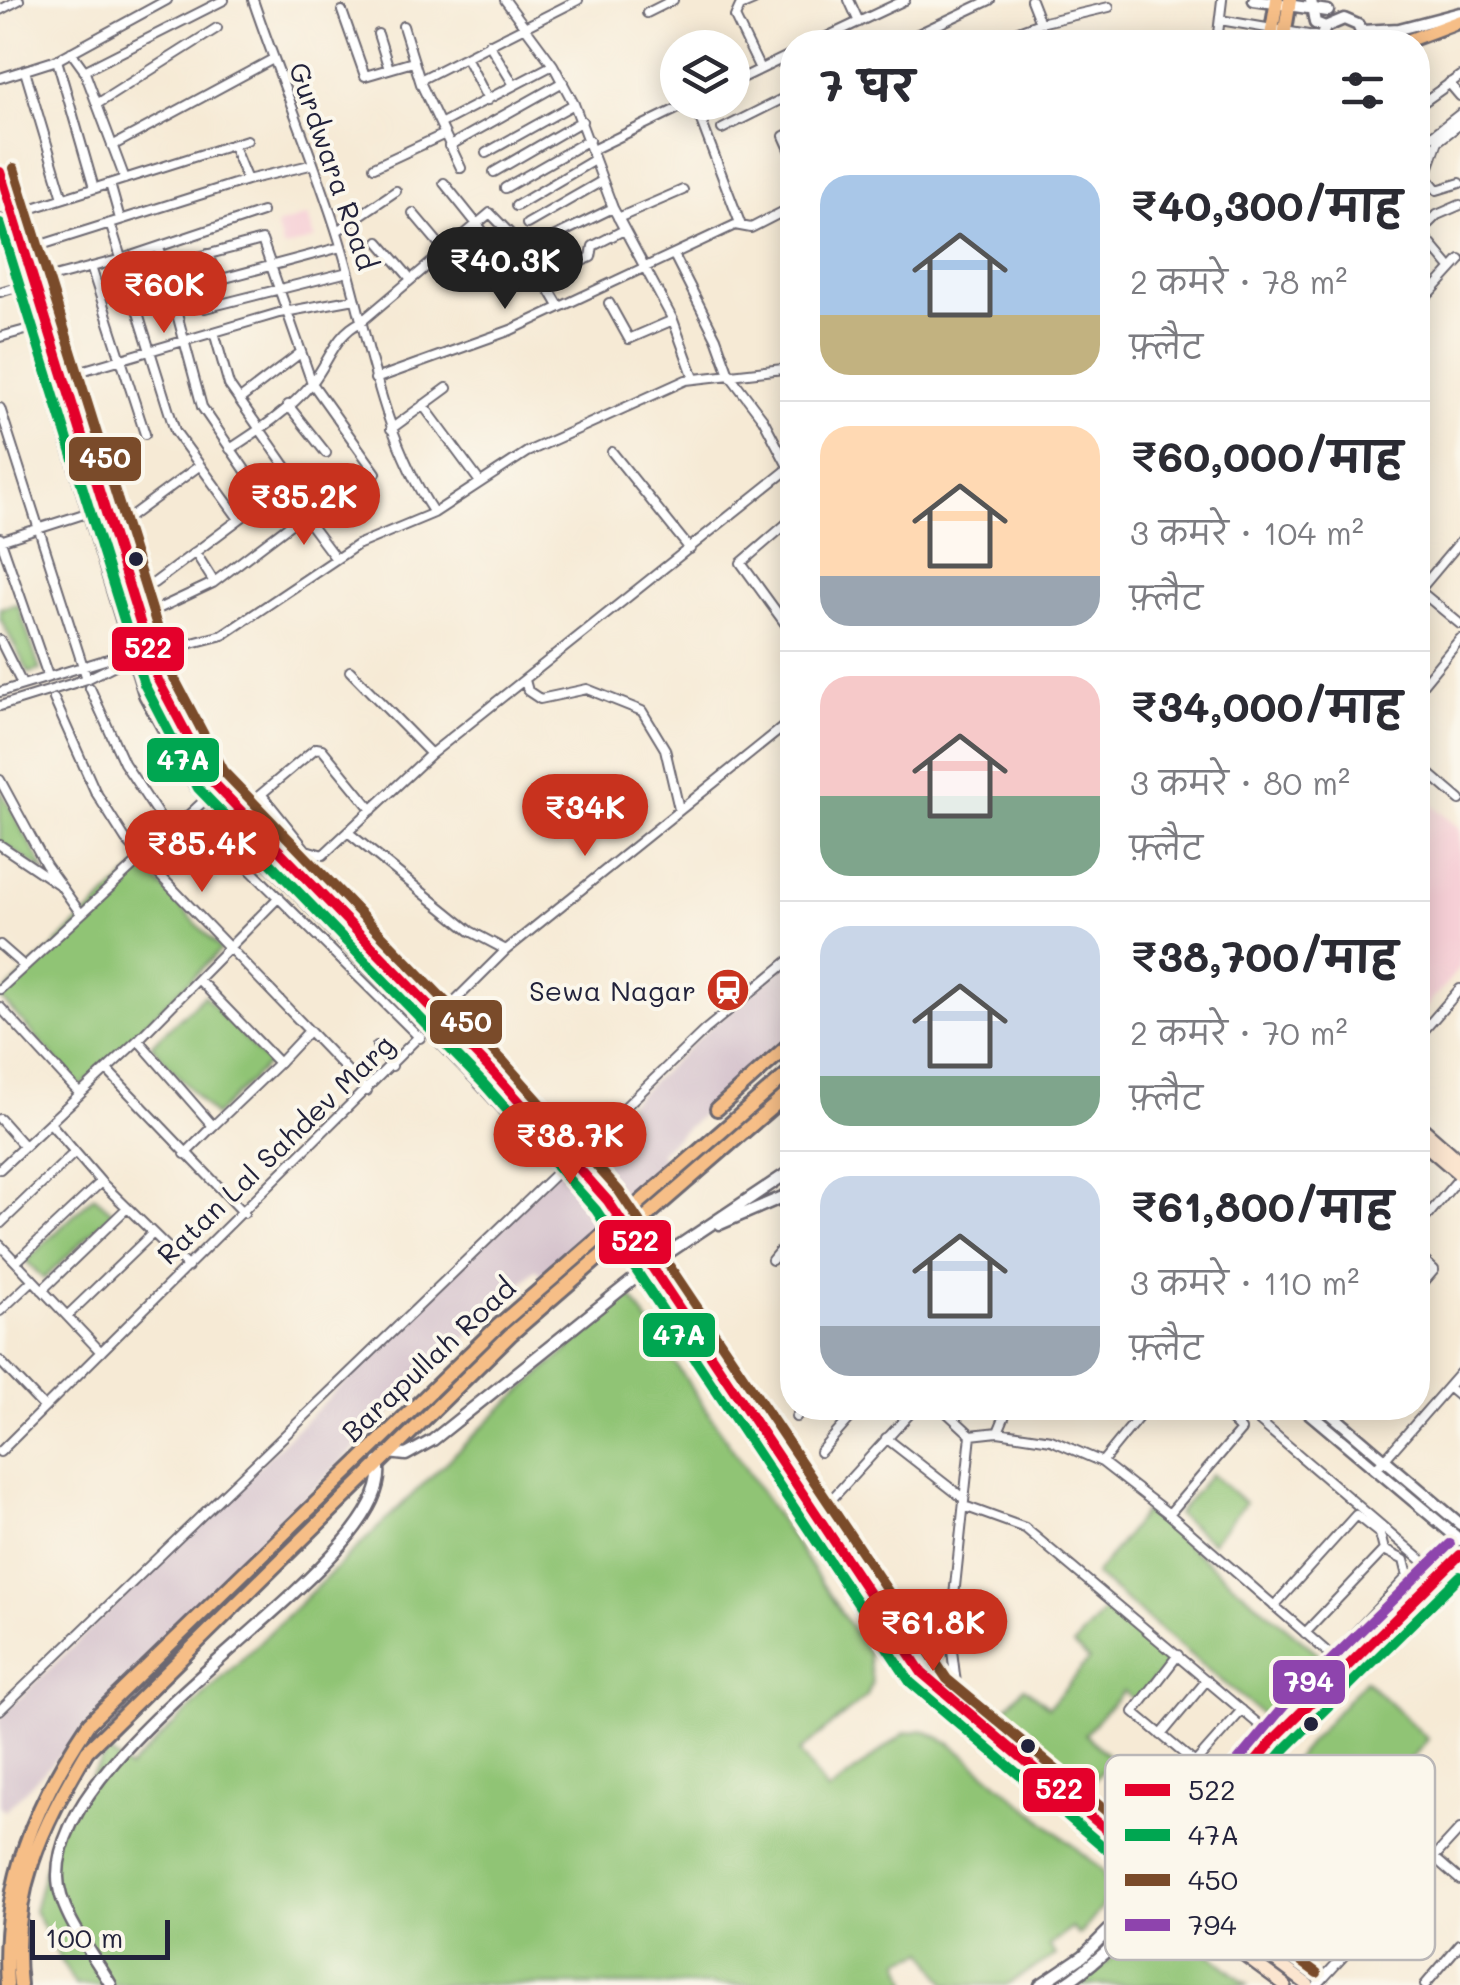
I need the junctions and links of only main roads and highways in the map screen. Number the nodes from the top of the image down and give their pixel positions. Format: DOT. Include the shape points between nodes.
graph roads {
  1 [pos="1277,0"];
  2 [pos="1304,5"];
  3 [pos="1460,21"];
  4 [pos="1272,30"];
  5 [pos="1290,30"];
  6 [pos="1430,32"];
  7 [pos="0,172"];
  8 [pos="0,220"];
  9 [pos="5,257"];
  10 [pos="142,620"];
  11 [pos="158,680"];
  12 [pos="780,1053"];
  13 [pos="764,1068"];
  14 [pos="780,1080"];
  15 [pos="777,1083"];
  16 [pos="734,1095"];
  17 [pos="780,1100"];
  18 [pos="717,1110"];
  19 [pos="746,1110"];
  20 [pos="1430,1135"];
  21 [pos="1430,1150"];
  22 [pos="1460,1161"];
  23 [pos="602,1171"];
  24 [pos="1460,1176"];
  25 [pos="622,1196"];
  26 [pos="1105,1837"];
  27 [pos="1105,1839"];
  28 [pos="1250,1960"];
  29 [pos="1277,1960"];
  30 [pos="1282,1984"];
  31 [pos="7,1985"];
  32 [pos="20,1985"];
  33 [pos="1308,1985"];
  1 -- 4 [label="highway"];
  2 -- 5 [label="highway"];
  3 -- 6 [label="highway"];
  7 -- 10 [label="main road"];
  8 -- 9 [label="main road"];
  9 -- 27 [label="main road, bridge" via="20,286 90,512 129,660 206,800 602,1216 919,1688"];
  10 -- 11 [label="main road"];
  10 -- 11 [label="main road" via="180,646"];
  11 -- 26 [label="main road, bridge" via="212,780 577,1162 639,1244 922,1673"];
  12 -- 13 [label="highway"];
  13 -- 15 [label="highway"];
  13 -- 16 [label="highway"];
  14 -- 15 [label="highway, Barapullah Road"];
  15 -- 19 [label="highway, Barapullah Road"];
  16 -- 18 [label="highway"];
  16 -- 19 [label="highway"];
  17 -- 32 [label="highway, Barapullah Road" via="383,1457 86,1751 42,1828 22,1890"];
  19 -- 31 [label="highway, Barapullah Road" via="498,1326 90,1723 48,1784 25,1833 10,1888"];
  20 -- 22 [label="main road"];
  21 -- 24 [label="main road"];
  23 -- 25 [label="highway"];
  28 -- 30 [label="main road"];
  29 -- 33 [label="main road"];
}
